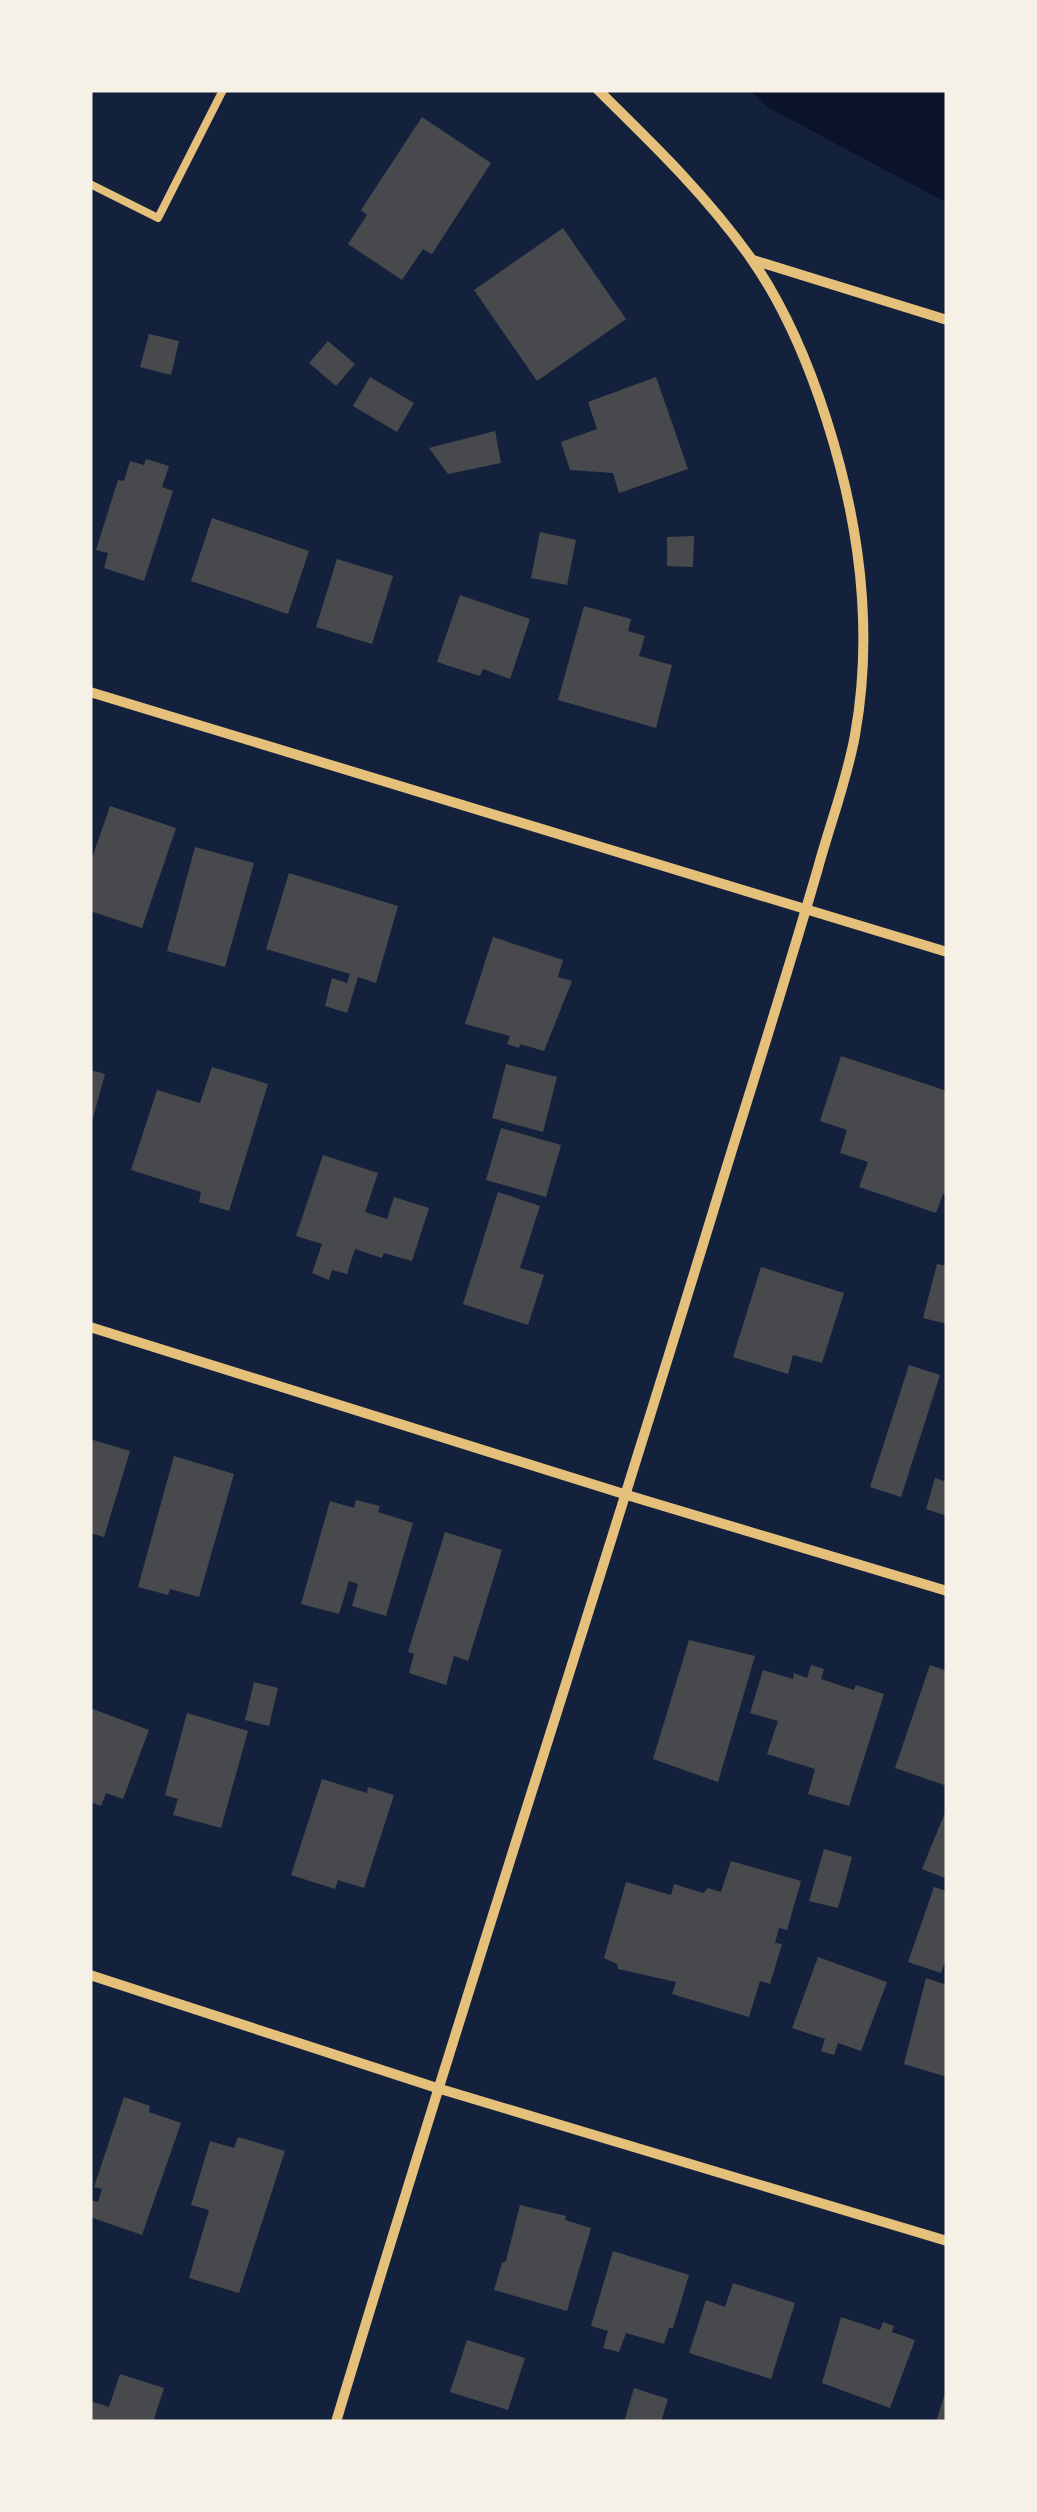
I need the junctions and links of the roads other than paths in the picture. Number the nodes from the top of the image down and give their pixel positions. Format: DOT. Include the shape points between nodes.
graph roads {
  1 [pos="223,90"];
  2 [pos="598,90"];
  3 [pos="90,184"];
  4 [pos="752,260"];
  5 [pos="947,320"];
  6 [pos="90,692"];
  7 [pos="806,908"];
  8 [pos="947,952"];
  9 [pos="90,1328"];
  10 [pos="627,1495"];
  11 [pos="947,1591"];
  12 [pos="90,1975"];
  13 [pos="437,2088"];
  14 [pos="947,2241"];
  15 [pos="336,2422"];
  1 -- 3 [label="lane" via="158,218"];
  2 -- 4 [label="street" via="715,210"];
  4 -- 5 [label="street"];
  4 -- 7 [label="street" via="779,304 822,409 855,534 862,600 855,738"];
  6 -- 7 [label="street"];
  7 -- 8 [label="street"];
  7 -- 10 [label="street"];
  9 -- 10 [label="street"];
  10 -- 11 [label="street"];
  10 -- 13 [label="street"];
  12 -- 13 [label="street"];
  13 -- 14 [label="street"];
  13 -- 15 [label="street"];
}
